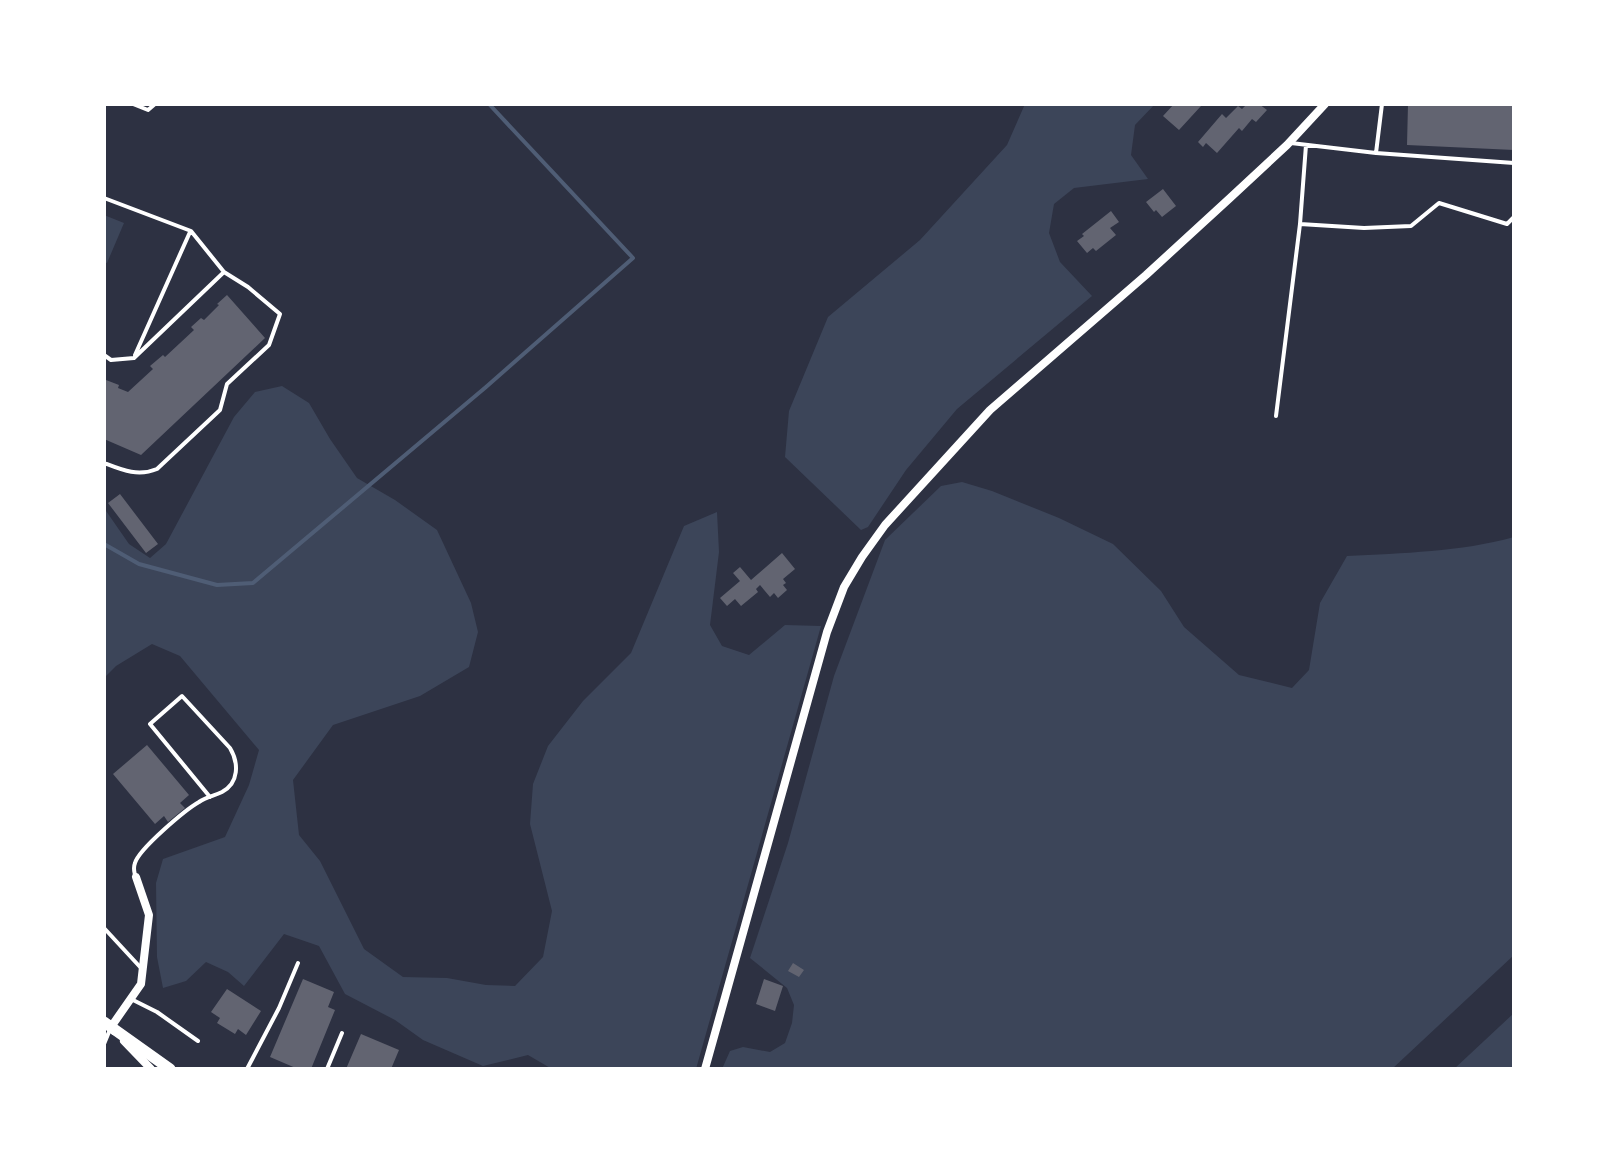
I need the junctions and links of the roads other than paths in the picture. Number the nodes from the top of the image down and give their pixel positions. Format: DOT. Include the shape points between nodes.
graph roads {
  1 [pos="133,104"];
  2 [pos="155,104"];
  3 [pos="1325,104"];
  4 [pos="1382,104"];
  5 [pos="1289,143"];
  6 [pos="1306,145"];
  7 [pos="1376,153"];
  8 [pos="1514,163"];
  9 [pos="104,198"];
  10 [pos="1514,217"];
  11 [pos="1300,224"];
  12 [pos="191,231"];
  13 [pos="224,272"];
  14 [pos="104,355"];
  15 [pos="134,358"];
  16 [pos="1276,416"];
  17 [pos="104,463"];
  18 [pos="210,797"];
  19 [pos="136,877"];
  20 [pos="104,928"];
  21 [pos="298,963"];
  22 [pos="143,970"];
  23 [pos="131,999"];
  24 [pos="108,1024"];
  25 [pos="342,1033"];
  26 [pos="198,1041"];
  27 [pos="104,1044"];
  28 [pos="151,1069"];
  29 [pos="170,1069"];
  30 [pos="247,1069"];
  31 [pos="327,1069"];
  32 [pos="705,1069"];
  1 -- 2 [label="lane" via="148,110"];
  3 -- 5 [label="street"];
  4 -- 7 [label="lane"];
  5 -- 6 [label="lane"];
  5 -- 32 [label="street" via="990,410 862,557 827,632"];
  6 -- 7 [label="lane"];
  6 -- 11 [label="lane"];
  7 -- 8 [label="lane"];
  9 -- 12 [label="lane"];
  10 -- 11 [label="lane" via="1507,224 1439,203 1411,226"];
  11 -- 16 [label="lane"];
  12 -- 13 [label="lane"];
  12 -- 15 [label="lane"];
  13 -- 15 [label="lane"];
  13 -- 17 [label="lane" via="280,314 269,345 227,384 220,410 157,469 127,472"];
  14 -- 15 [label="lane" via="111,360"];
  18 -- 18 [label="lane" via="229,787 237,763 230,748 182,696 150,724"];
  18 -- 19 [label="lane" via="194,804 152,841 136,859"];
  19 -- 22 [label="street" via="149,915"];
  20 -- 22 [label="lane"];
  21 -- 30 [label="lane"];
  22 -- 23 [label="street"];
  23 -- 24 [label="street"];
  23 -- 26 [label="lane"];
  24 -- 27 [label="lane"];
  24 -- 28 [label="street"];
  24 -- 29 [label="street"];
  25 -- 31 [label="lane"];
}
